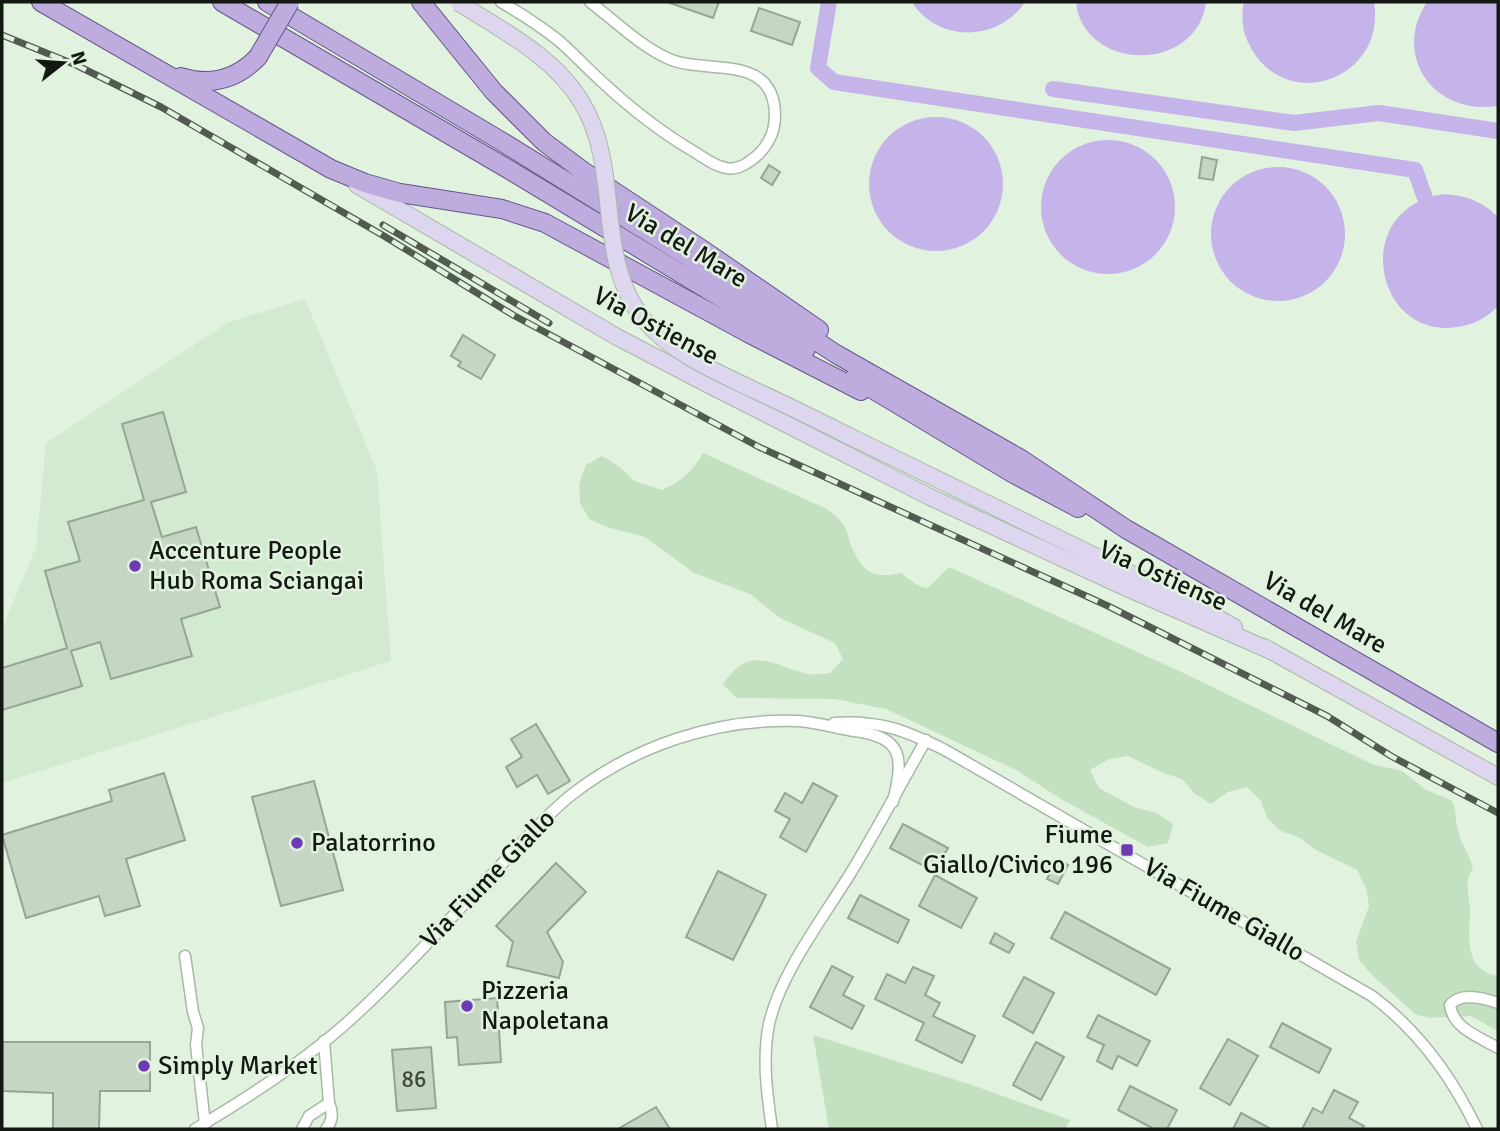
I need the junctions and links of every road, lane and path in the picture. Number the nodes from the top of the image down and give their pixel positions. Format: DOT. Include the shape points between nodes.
graph roads {
  1 [pos="41,2"];
  2 [pos="222,2"];
  3 [pos="267,2"];
  4 [pos="290,2"];
  5 [pos="421,2"];
  6 [pos="459,2"];
  7 [pos="501,2"];
  8 [pos="590,2"];
  9 [pos="158,70"];
  10 [pos="331,169"];
  11 [pos="919,401"];
  12 [pos="936,429"];
  13 [pos="1126,529"];
  14 [pos="1271,651"];
  15 [pos="822,724"];
  16 [pos="926,740"];
  17 [pos="1498,743"];
  18 [pos="1498,777"];
  19 [pos="892,802"];
  20 [pos="185,956"];
  21 [pos="1498,1003"];
  22 [pos="324,1041"];
  23 [pos="1498,1048"];
  24 [pos="329,1103"];
  25 [pos="200,1126"];
  26 [pos="302,1129"];
  27 [pos="326,1129"];
  28 [pos="772,1129"];
  29 [pos="1477,1129"];
  1 -- 9 [label="main road, Via Ostiense"];
  2 -- 12 [label="main road, Via del Mare"];
  3 -- 11 [label="main road, Via del Mare" via="501,141 836,354"];
  4 -- 9 [label="main road, bridge" via="258,57 243,71 219,81 198,81"];
  5 -- 11 [label="main road" via="494,92 544,142"];
  6 -- 14 [label="main road, Via Ostiense, bridge" via="545,61 582,103 602,155 619,276 632,304 674,347 1185,600"];
  7 -- 8 [label="street" via="557,39 628,106 686,147 726,168 741,166 758,154 775,121 771,96 757,77 736,68 692,66 669,59"];
  9 -- 10 [label="main road, Via Ostiense"];
  10 -- 12 [label="main road" via="400,193 502,209 545,223"];
  10 -- 14 [label="main road, Via Ostiense" via="617,337 713,387 932,498"];
  11 -- 13 [label="main road, Via del Mare"];
  12 -- 13 [label="main road, Via del Mare" via="1052,495"];
  13 -- 17 [label="main road, Via del Mare"];
  14 -- 18 [label="main road, Via Ostiense"];
  15 -- 16 [label="street, Via Fiume Giallo" via="877,723"];
  15 -- 19 [label="street, Via Fiume Giallo" via="873,733 891,743 899,769"];
  15 -- 22 [label="street, Via Fiume Giallo" via="776,721 711,730 649,749 598,776 551,814 390,981"];
  16 -- 19 [label="street, Via Fiume Giallo"];
  16 -- 29 [label="street, Via Fiume Giallo" via="1372,996 1428,1049"];
  19 -- 28 [label="street, Via Fiume Giallo" via="776,1000 765,1057"];
  20 -- 25 [label="street" via="198,1028"];
  21 -- 23 [label="street" via="1464,998 1450,1005 1459,1025"];
  22 -- 24 [label="street"];
  22 -- 25 [label="street, Via Fiume Giallo"];
  24 -- 26 [label="street" via="309,1116"];
  24 -- 27 [label="street" via="332,1117"];
}
